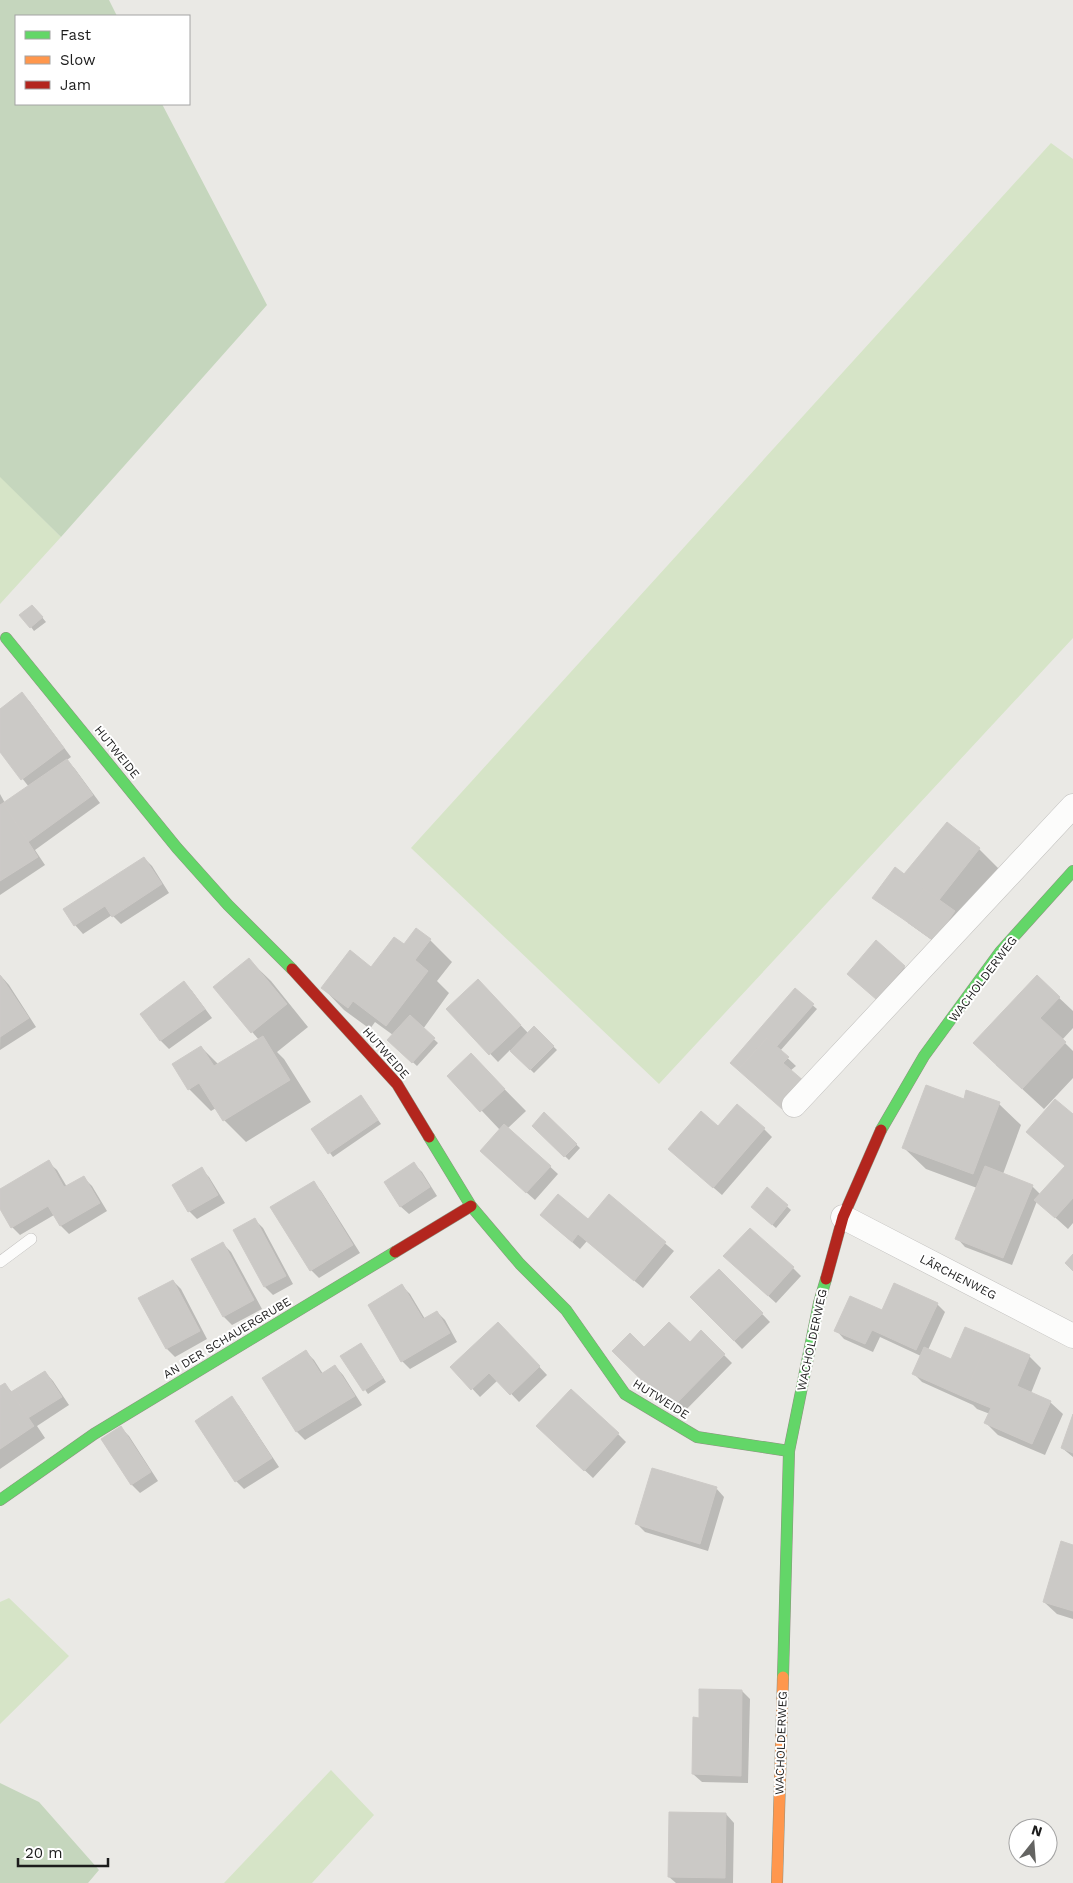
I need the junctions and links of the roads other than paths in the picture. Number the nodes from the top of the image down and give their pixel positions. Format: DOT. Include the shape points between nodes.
graph roads {
  1 [pos="6,638"];
  2 [pos="1073,806"];
  3 [pos="1073,872"];
  4 [pos="794,1105"];
  5 [pos="472,1206"];
  6 [pos="843,1217"];
  7 [pos="31,1239"];
  8 [pos="0,1262"];
  9 [pos="1073,1336"];
  10 [pos="789,1451"];
  11 [pos="0,1500"];
  12 [pos="777,1883"];
  1 -- 5 [label="street, HUTWEIDE" via="177,848 397,1084"];
  2 -- 4 [label="street"];
  3 -- 6 [label="street, WACHOLDERWEG" via="1000,952 924,1056 884,1124"];
  5 -- 10 [label="street, HUTWEIDE" via="520,1264 566,1310 625,1394 697,1437"];
  5 -- 11 [label="street, AN DER SCHAUERGRUBE" via="94,1434"];
  6 -- 9 [label="street, LÄRCHENWEG"];
  6 -- 10 [label="street, WACHOLDERWEG" via="819,1303"];
  7 -- 8 [label="lane"];
  10 -- 12 [label="street, WACHOLDERWEG"];
}
